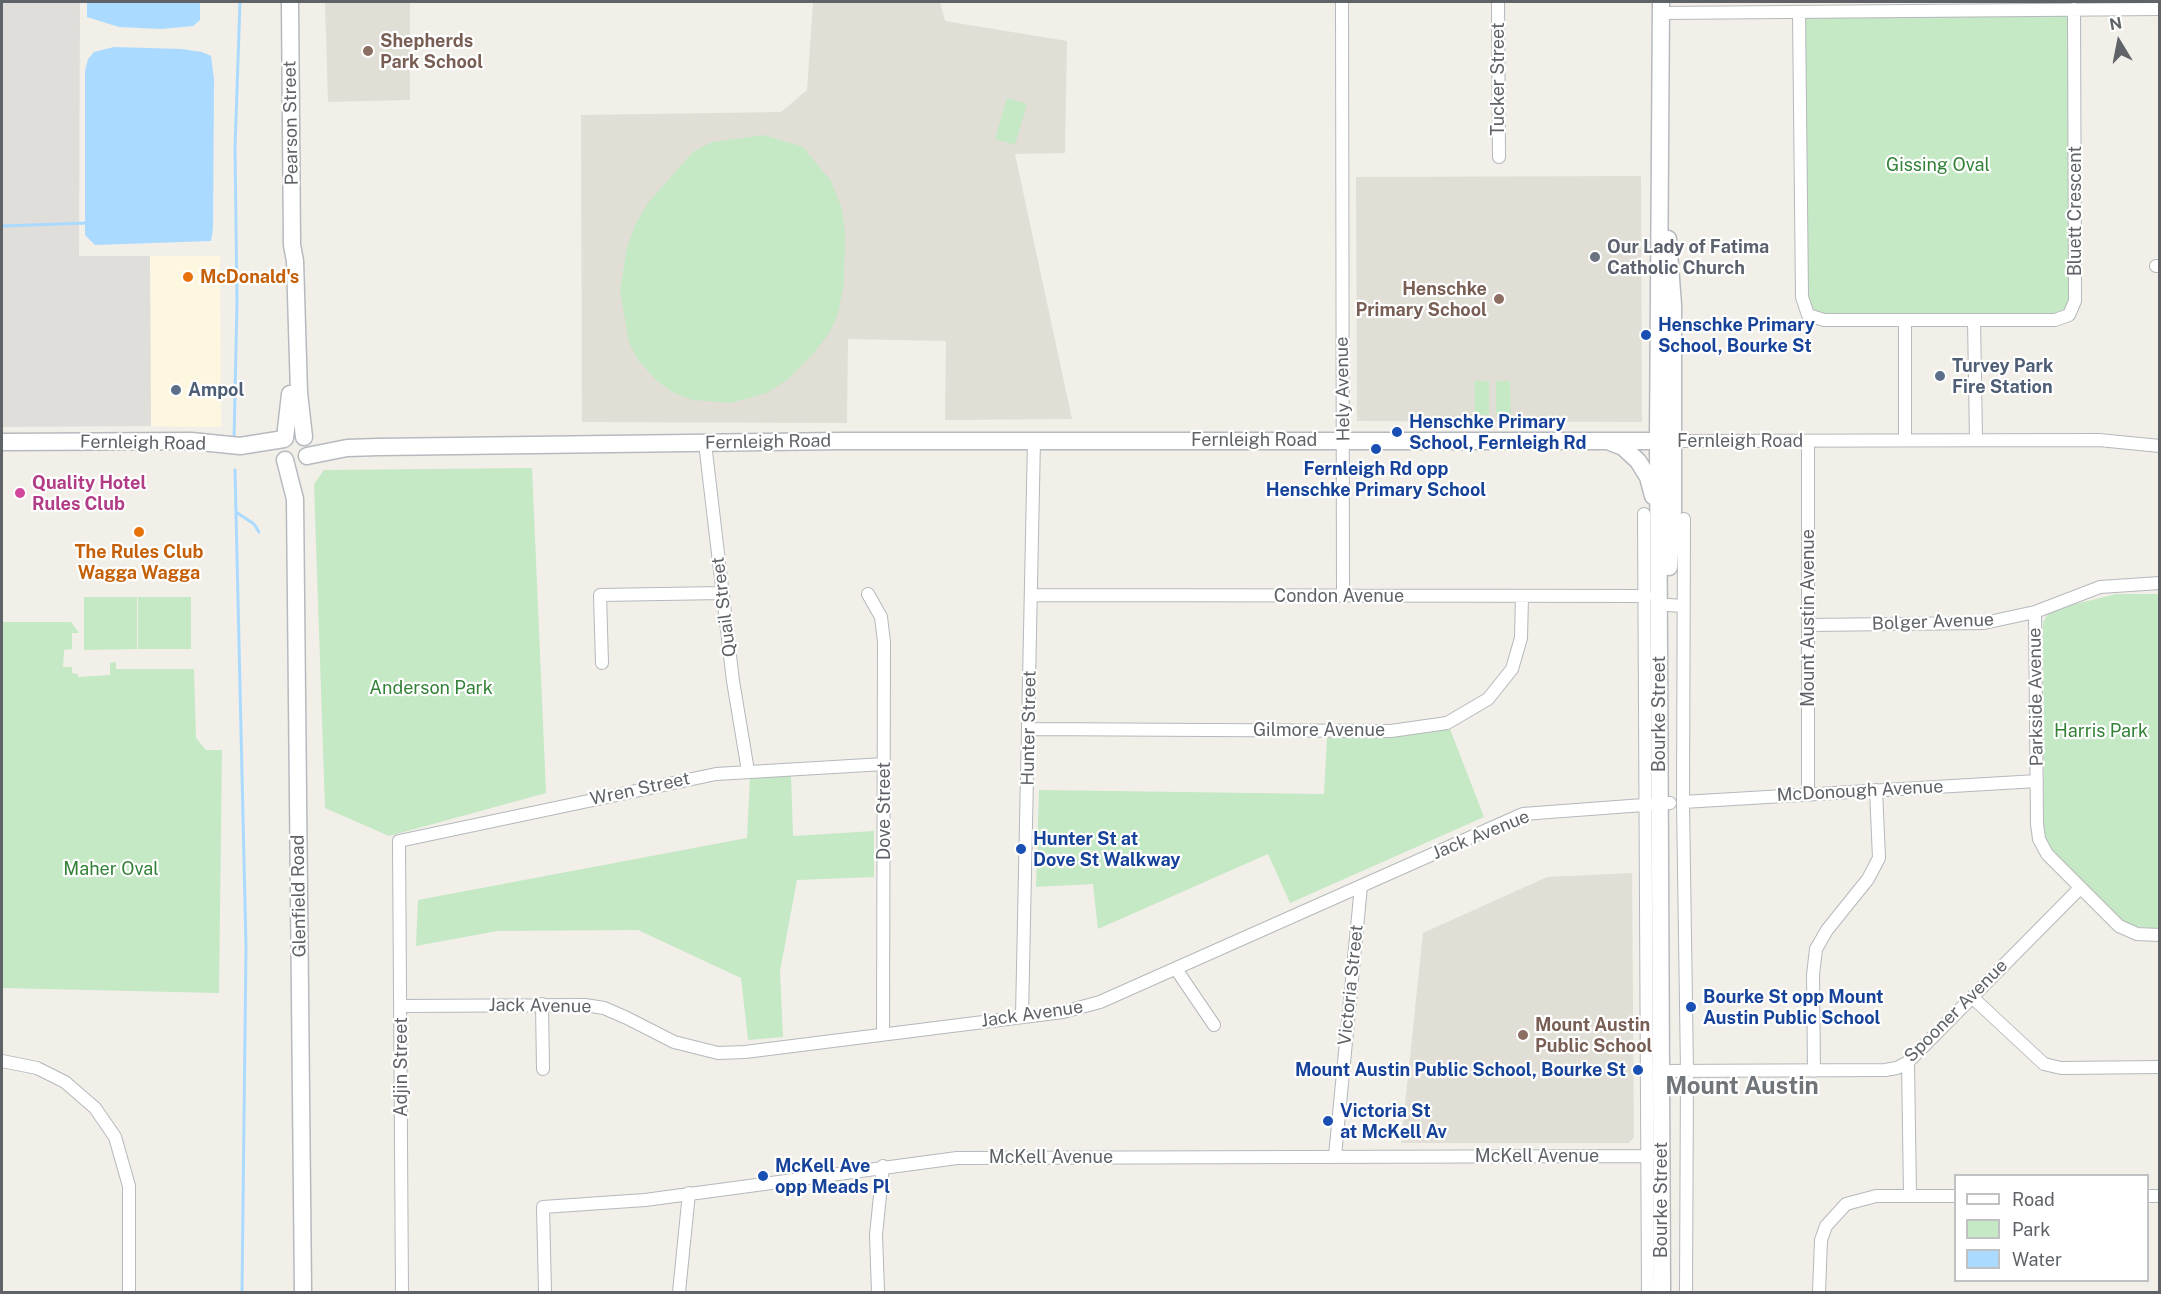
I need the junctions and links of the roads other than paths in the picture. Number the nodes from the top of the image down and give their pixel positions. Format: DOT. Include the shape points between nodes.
graph roads {
  1 [pos="290,2"];
  2 [pos="1341,2"];
  3 [pos="1498,2"];
  4 [pos="2047,5"];
  5 [pos="1661,7"];
  6 [pos="1860,7"];
  7 [pos="2074,9"];
  8 [pos="2160,9"];
  9 [pos="1799,12"];
  10 [pos="1498,157"];
  11 [pos="292,244"];
  12 [pos="1905,320"];
  13 [pos="1974,320"];
  14 [pos="284,438"];
  15 [pos="1034,440"];
  16 [pos="1343,440"];
  17 [pos="1905,440"];
  18 [pos="1976,440"];
  19 [pos="1606,441"];
  20 [pos="1665,441"];
  21 [pos="1808,441"];
  22 [pos="2,442"];
  23 [pos="705,443"];
  24 [pos="2160,446"];
  25 [pos="305,448"];
  26 [pos="2,452"];
  27 [pos="284,458"];
  28 [pos="295,499"];
  29 [pos="1644,514"];
  30 [pos="1684,519"];
  31 [pos="1659,554"];
  32 [pos="2160,583"];
  33 [pos="722,593"];
  34 [pos="868,594"];
  35 [pos="1032,595"];
  36 [pos="1343,596"];
  37 [pos="1522,596"];
  38 [pos="1646,596"];
  39 [pos="1676,605"];
  40 [pos="2035,612"];
  41 [pos="1808,625"];
  42 [pos="602,663"];
  43 [pos="1029,729"];
  44 [pos="884,764"];
  45 [pos="748,771"];
  46 [pos="2037,782"];
  47 [pos="1876,790"];
  48 [pos="1808,794"];
  49 [pos="1664,803"];
  50 [pos="399,841"];
  51 [pos="1361,886"];
  52 [pos="2080,888"];
  53 [pos="2160,935"];
  54 [pos="1176,969"];
  55 [pos="1972,997"];
  56 [pos="542,1004"];
  57 [pos="400,1006"];
  58 [pos="1022,1016"];
  59 [pos="1214,1025"];
  60 [pos="883,1033"];
  61 [pos="2,1060"];
  62 [pos="1908,1062"];
  63 [pos="2160,1067"];
  64 [pos="543,1069"];
  65 [pos="1674,1071"];
  66 [pos="1814,1071"];
  67 [pos="1335,1156"];
  68 [pos="1648,1156"];
  69 [pos="883,1166"];
  70 [pos="689,1193"];
  71 [pos="1910,1196"];
  72 [pos="1954,1196"];
  73 [pos="129,1293"];
  74 [pos="303,1293"];
  75 [pos="402,1293"];
  76 [pos="545,1293"];
  77 [pos="680,1293"];
  78 [pos="878,1293"];
  79 [pos="1648,1293"];
  80 [pos="1662,1293"];
  81 [pos="1673,1293"];
  82 [pos="1686,1293"];
  83 [pos="1819,1293"];
  1 -- 11 [label="main road, Pearson Street"];
  2 -- 16 [label="street, Hely Avenue"];
  3 -- 10 [label="street, Tucker Street"];
  4 -- 6 [label="street"];
  4 -- 7 [label="street"];
  5 -- 9 [label="street"];
  5 -- 20 [label="main road, Bourke Street"];
  6 -- 9 [label="street"];
  7 -- 8 [label="street"];
  7 -- 13 [label="street, Bluett Crescent" via="2074,310 2055,320"];
  9 -- 12 [label="street, Bluett Crescent" via="1803,308 1808,315 1824,320"];
  11 -- 14 [label="main road, Pearson Street" via="289,406"];
  11 -- 25 [label="main road, Pearson Street" via="298,393"];
  12 -- 13 [label="street, Bluett Crescent"];
  12 -- 17 [label="street"];
  13 -- 18 [label="street"];
  14 -- 22 [label="main road, Fernleigh Road" via="240,446 190,441"];
  14 -- 25 [label="main road" via="294,434"];
  14 -- 27 [label="main road" via="280,446"];
  15 -- 16 [label="main road, Fernleigh Road"];
  15 -- 23 [label="main road, Fernleigh Road"];
  15 -- 35 [label="street, Hunter Street"];
  16 -- 19 [label="main road, Fernleigh Road"];
  16 -- 36 [label="street, Hely Avenue"];
  17 -- 18 [label="street, Fernleigh Road"];
  17 -- 21 [label="street, Fernleigh Road"];
  18 -- 24 [label="street, Fernleigh Road" via="2099,440"];
  19 -- 20 [label="main road, Fernleigh Road"];
  19 -- 31 [label="main road" via="1631,453 1648,477"];
  20 -- 21 [label="street, Fernleigh Road"];
  20 -- 31 [label="main road, Bourke Street"];
  20 -- 39 [label="main road, Bourke Street" via="1673,511"];
  21 -- 41 [label="street, Mount Austin Avenue"];
  23 -- 25 [label="main road, Fernleigh Road"];
  23 -- 33 [label="street, Quail Street"];
  25 -- 27 [label="main road" via="295,463"];
  25 -- 28 [label="main road, Glenfield Road"];
  26 -- 27 [label="main road, Fernleigh Road" via="250,451"];
  27 -- 28 [label="main road, Glenfield Road"];
  28 -- 74 [label="main road, Glenfield Road"];
  29 -- 38 [label="street, Bourke Street"];
  30 -- 39 [label="street, Bourke Street"];
  31 -- 49 [label="main road, Bourke Street"];
  32 -- 40 [label="street, Bolger Avenue" via="2100,587"];
  33 -- 42 [label="street" via="600,595"];
  33 -- 45 [label="street, Quail Street"];
  34 -- 44 [label="street, Dove Street" via="878,608 883,629"];
  35 -- 36 [label="street, Condon Avenue"];
  35 -- 43 [label="street, Hunter Street"];
  36 -- 37 [label="street, Condon Avenue"];
  37 -- 38 [label="street, Condon Avenue"];
  37 -- 43 [label="street, Gilmore Avenue" via="1521,638 1512,669 1488,699 1447,723 1391,731"];
  38 -- 49 [label="street, Bourke Street"];
  39 -- 49 [label="main road, Bourke Street"];
  40 -- 41 [label="street, Bolger Avenue" via="1984,623"];
  40 -- 46 [label="street, Parkside Avenue"];
  41 -- 48 [label="street, Mount Austin Avenue"];
  43 -- 58 [label="street, Hunter Street"];
  44 -- 45 [label="street, Wren Street"];
  44 -- 60 [label="street, Dove Street"];
  45 -- 50 [label="street, Wren Street" via="694,777"];
  46 -- 47 [label="street, McDonough Avenue"];
  46 -- 52 [label="street, Parkside Avenue" via="2039,839 2047,854"];
  47 -- 48 [label="street, McDonough Avenue"];
  47 -- 66 [label="street" via="1879,858 1816,949"];
  48 -- 49 [label="street, McDonough Avenue"];
  49 -- 51 [label="street, Jack Avenue" via="1523,814"];
  49 -- 65 [label="main road, Bourke Street"];
  49 -- 65 [label="street, Bourke Street"];
  49 -- 68 [label="street, Bourke Street"];
  50 -- 57 [label="street, Adjin Street"];
  51 -- 54 [label="street, Jack Avenue"];
  51 -- 67 [label="street, Victoria Street"];
  52 -- 53 [label="street, Parkside Avenue" via="2119,926 2137,934"];
  52 -- 55 [label="street, Spooner Avenue"];
  54 -- 58 [label="street, Jack Avenue" via="1082,1009"];
  54 -- 59 [label="street"];
  55 -- 62 [label="street, Spooner Avenue"];
  55 -- 63 [label="street" via="2044,1064 2061,1068"];
  56 -- 57 [label="street, Jack Avenue"];
  56 -- 60 [label="street, Jack Avenue" via="604,1008 674,1042 718,1053"];
  56 -- 64 [label="street"];
  57 -- 75 [label="street, Adjin Street"];
  58 -- 60 [label="street, Jack Avenue"];
  61 -- 73 [label="street" via="37,1068 66,1082 95,1108 115,1137 129,1193"];
  62 -- 66 [label="street, Spooner Avenue" via="1885,1070"];
  62 -- 71 [label="street"];
  65 -- 66 [label="street, Spooner Avenue"];
  65 -- 80 [label="main road, Bourke Street"];
  65 -- 81 [label="main road, Bourke Street"];
  65 -- 82 [label="street, Bourke Street"];
  67 -- 68 [label="street, McKell Avenue"];
  67 -- 69 [label="street, McKell Avenue" via="957,1158"];
  68 -- 79 [label="street, Bourke Street"];
  69 -- 70 [label="street, McKell Avenue"];
  69 -- 78 [label="street" via="876,1235"];
  70 -- 76 [label="street, McKell Avenue" via="645,1200 543,1206"];
  70 -- 77 [label="street"];
  71 -- 72 [label="street"];
  71 -- 83 [label="street" via="1861,1198 1835,1214 1821,1240"];
}
